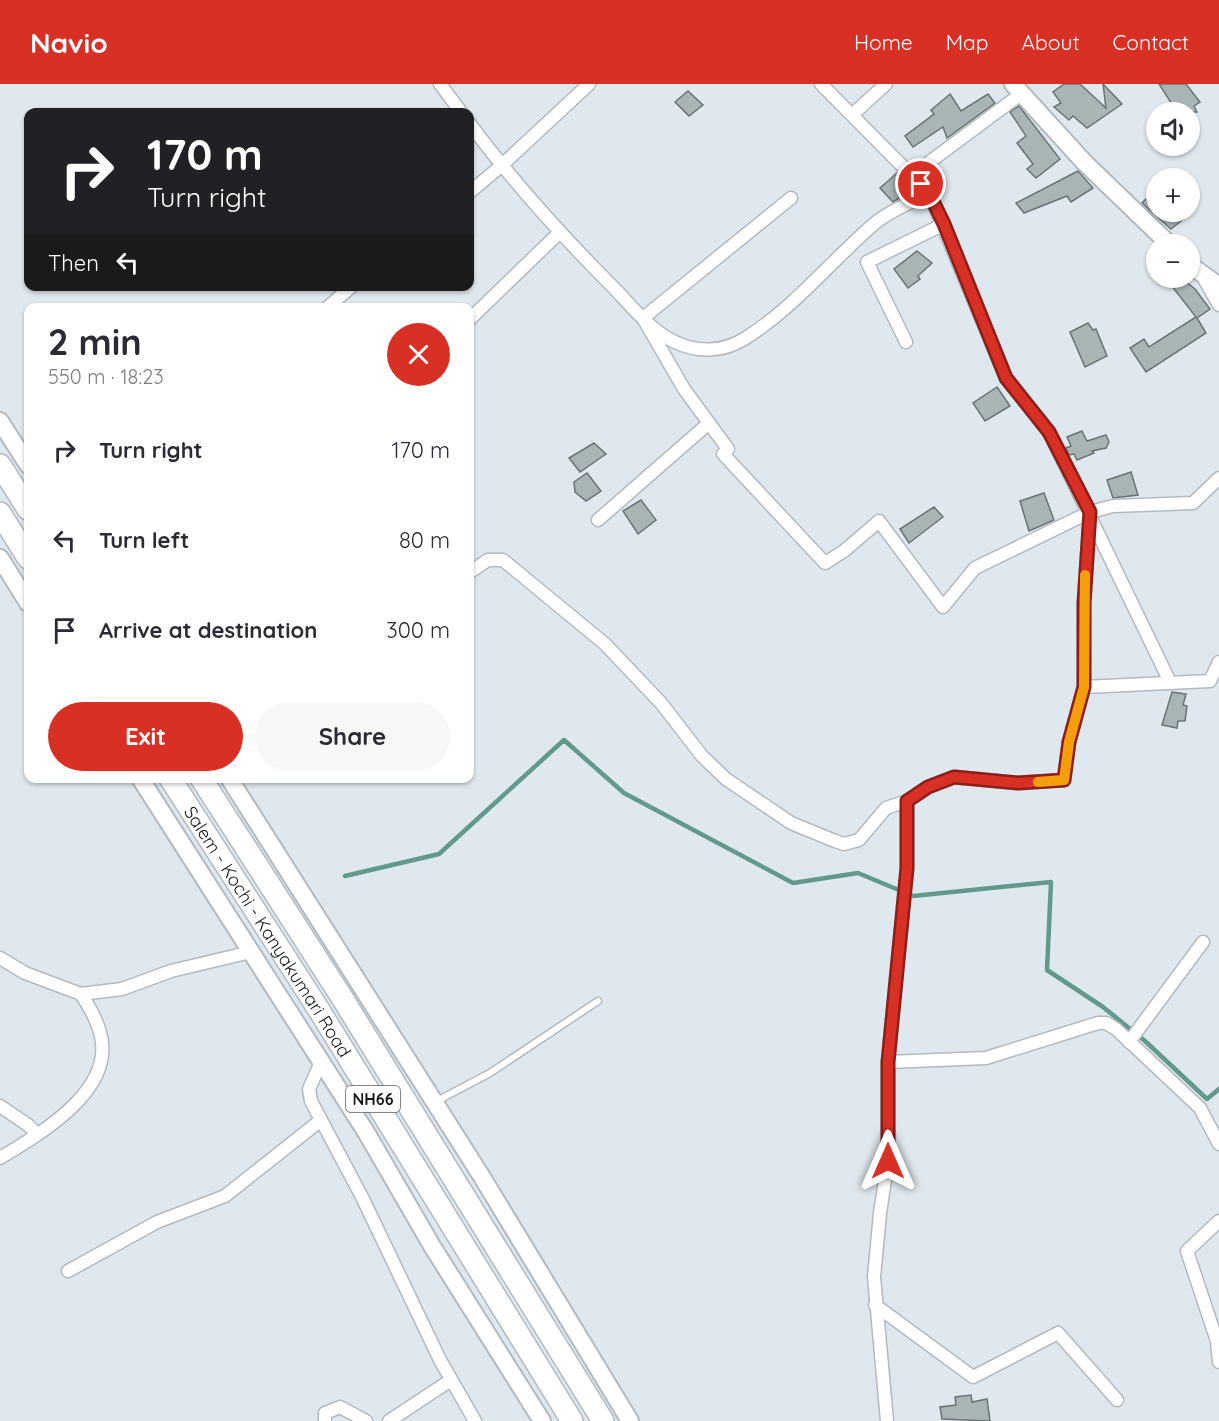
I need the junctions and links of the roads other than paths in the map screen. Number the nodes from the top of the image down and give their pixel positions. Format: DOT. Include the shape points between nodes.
graph roads {
  1 [pos="440,84"];
  2 [pos="589,84"];
  3 [pos="821,84"];
  4 [pos="886,84"];
  5 [pos="1017,89"];
  6 [pos="458,108"];
  7 [pos="853,114"];
  8 [pos="474,129"];
  9 [pos="501,166"];
  10 [pos="912,175"];
  11 [pos="474,189"];
  12 [pos="929,193"];
  13 [pos="791,198"];
  14 [pos="944,224"];
  15 [pos="560,232"];
  16 [pos="1159,234"];
  17 [pos="1200,273"];
  18 [pos="1200,276"];
  19 [pos="1219,286"];
  20 [pos="346,291"];
  21 [pos="333,303"];
  22 [pos="1219,305"];
  23 [pos="474,315"];
  24 [pos="643,318"];
  25 [pos="906,342"];
  26 [pos="0,421"];
  27 [pos="709,423"];
  28 [pos="24,459"];
  29 [pos="0,465"];
  30 [pos="1219,478"];
  31 [pos="24,503"];
  32 [pos="1090,512"];
  33 [pos="0,513"];
  34 [pos="598,520"];
  35 [pos="24,552"];
  36 [pos="0,558"];
  37 [pos="474,569"];
  38 [pos="24,597"];
  39 [pos="1219,662"];
  40 [pos="1170,682"];
  41 [pos="1084,687"];
  42 [pos="143,783"];
  43 [pos="173,783"];
  44 [pos="204,783"];
  45 [pos="232,783"];
  46 [pos="907,801"];
  47 [pos="1203,942"];
  48 [pos="251,952"];
  49 [pos="0,958"];
  50 [pos="81,994"];
  51 [pos="598,1001"];
  52 [pos="1129,1042"];
  53 [pos="321,1062"];
  54 [pos="888,1062"];
  55 [pos="435,1102"];
  56 [pos="0,1106"];
  57 [pos="321,1120"];
  58 [pos="37,1134"];
  59 [pos="1219,1144"];
  60 [pos="0,1158"];
  61 [pos="1219,1221"];
  62 [pos="68,1271"];
  63 [pos="875,1305"];
  64 [pos="1219,1362"];
  65 [pos="451,1380"];
  66 [pos="1117,1401"];
  67 [pos="325,1421"];
  68 [pos="366,1421"];
  69 [pos="389,1421"];
  70 [pos="475,1421"];
  71 [pos="542,1421"];
  72 [pos="572,1421"];
  73 [pos="603,1421"];
  74 [pos="630,1421"];
  75 [pos="887,1421"];
  1 -- 6 [label="street"];
  2 -- 9 [label="street"];
  3 -- 7 [label="street"];
  4 -- 7 [label="street"];
  5 -- 10 [label="street"];
  5 -- 16 [label="street" via="1084,162"];
  7 -- 10 [label="street"];
  8 -- 9 [label="street"];
  9 -- 11 [label="street"];
  9 -- 15 [label="street"];
  10 -- 12 [label="street"];
  12 -- 14 [label="street"];
  12 -- 24 [label="street" via="876,222 766,323 729,346 715,350 688,348 663,335"];
  13 -- 24 [label="street"];
  14 -- 25 [label="street" via="867,262"];
  14 -- 32 [label="street" via="1006,378 1049,432"];
  15 -- 23 [label="street"];
  15 -- 24 [label="street"];
  17 -- 19 [label="street"];
  18 -- 22 [label="street"];
  20 -- 21 [label="street"];
  24 -- 27 [label="street" via="684,389"];
  26 -- 28 [label="street"];
  27 -- 32 [label="street" via="728,449 723,454 825,563 879,521 943,607 975,568"];
  27 -- 34 [label="street"];
  29 -- 31 [label="highway"];
  30 -- 32 [label="street" via="1193,503 1113,506"];
  32 -- 40 [label="street"];
  32 -- 41 [label="street"];
  33 -- 35 [label="highway"];
  36 -- 38 [label="street"];
  37 -- 46 [label="street" via="488,560 503,560 605,644 726,779 791,823 835,841 853,843 860,840 880,813 895,803"];
  39 -- 40 [label="street" via="1210,681"];
  40 -- 41 [label="street"];
  41 -- 46 [label="street" via="1069,742 1064,780 1018,783 954,777"];
  42 -- 48 [label="street"];
  43 -- 72 [label="highway, Salem - Kochi - Kanyakumari Road / NH66" via="319,1010"];
  44 -- 73 [label="highway, Salem - Kochi - Kanyakumari Road / NH66" via="341,996"];
  45 -- 55 [label="street"];
  46 -- 54 [label="street" via="907,868"];
  47 -- 52 [label="street"];
  48 -- 50 [label="street" via="171,971 122,989"];
  48 -- 53 [label="street"];
  49 -- 50 [label="street" via="25,973"];
  50 -- 58 [label="street" via="101,1034 103,1053 99,1070 90,1087 70,1108"];
  51 -- 55 [label="lane" via="490,1073"];
  52 -- 54 [label="street" via="1112,1027 1100,1023 986,1058"];
  52 -- 59 [label="street" via="1200,1108"];
  53 -- 57 [label="street" via="309,1089"];
  53 -- 71 [label="street"];
  54 -- 63 [label="street" via="888,1161 874,1278"];
  55 -- 74 [label="street"];
  56 -- 58 [label="street"];
  57 -- 62 [label="street" via="225,1196 157,1222"];
  57 -- 65 [label="street"];
  58 -- 60 [label="street"];
  61 -- 64 [label="street" via="1187,1251 1217,1341"];
  63 -- 66 [label="street" via="973,1377 1058,1333"];
  63 -- 75 [label="street"];
  65 -- 69 [label="street"];
  65 -- 70 [label="street"];
  67 -- 68 [label="street" via="325,1413 340,1407"];
}
